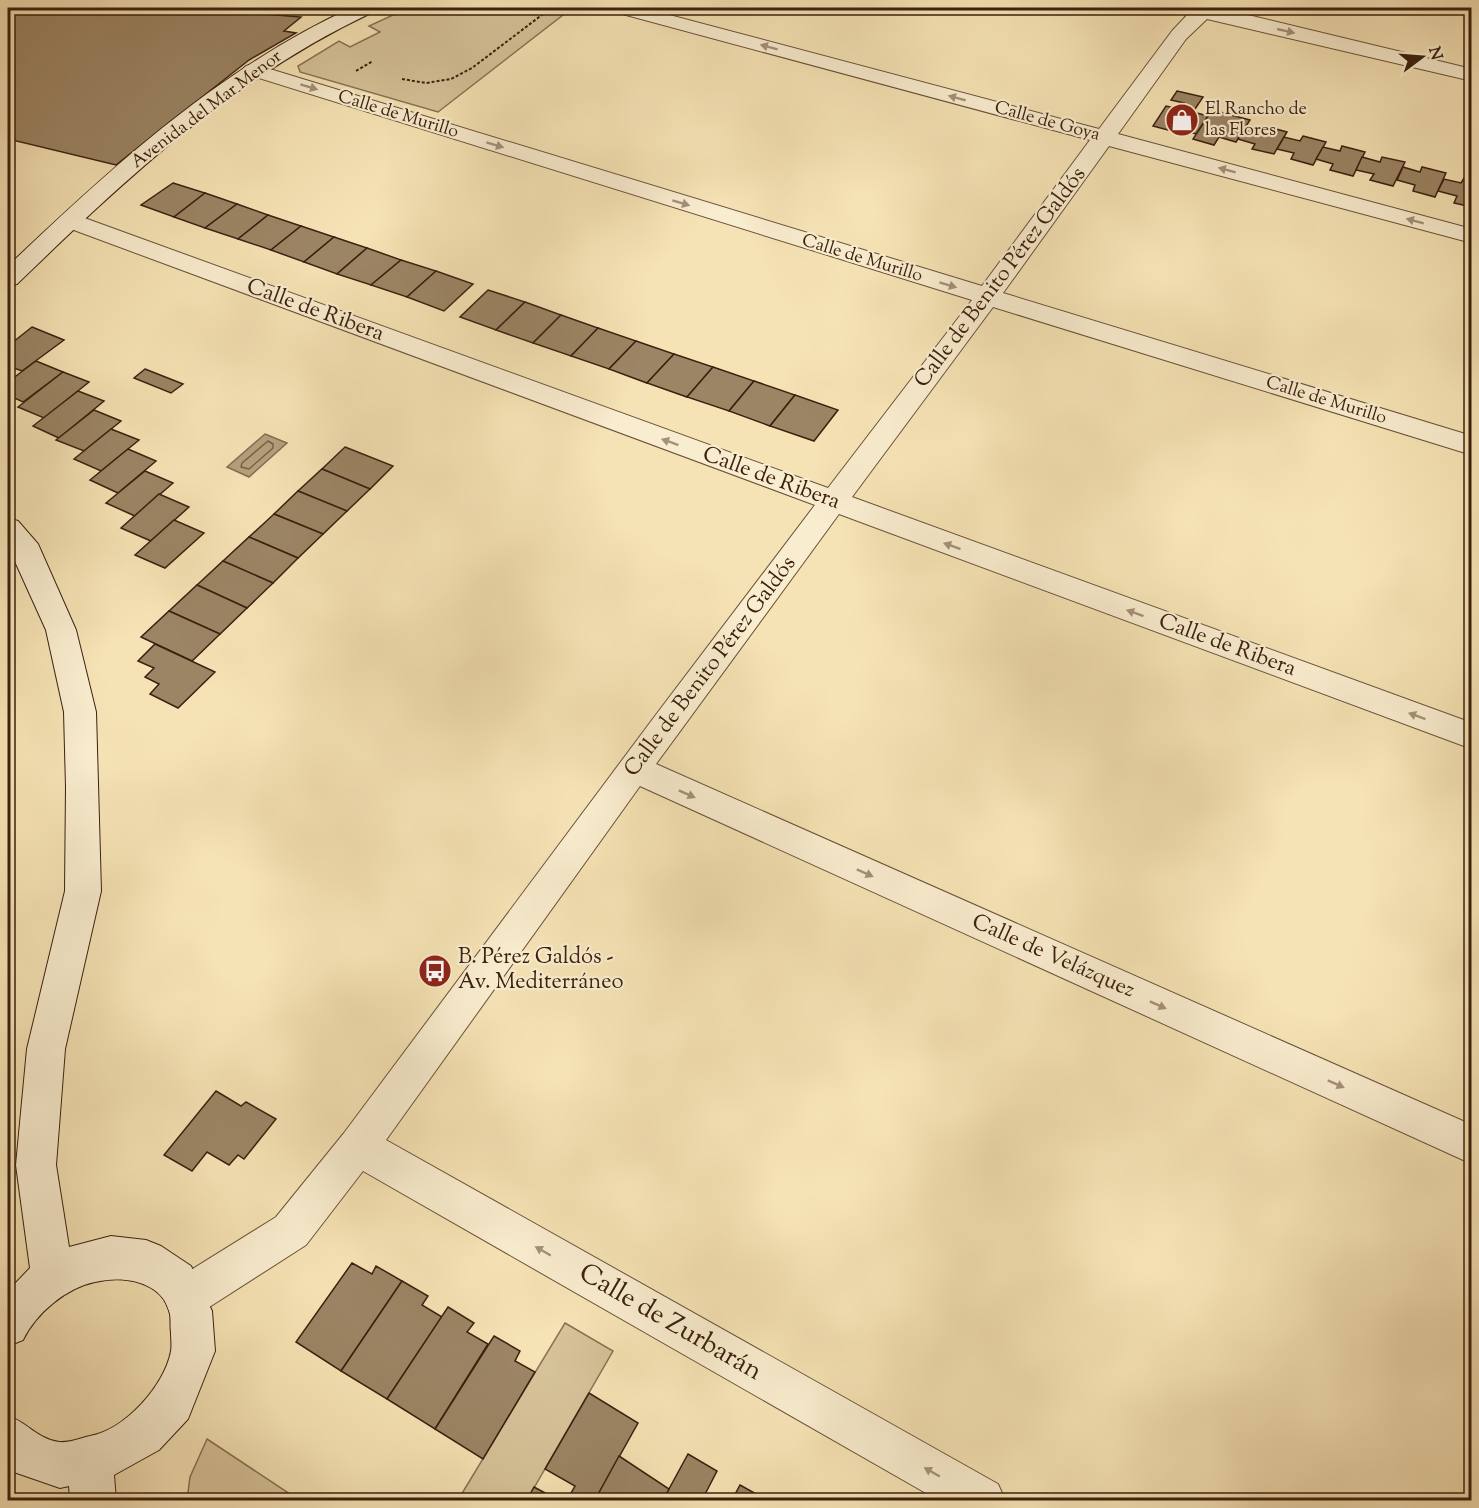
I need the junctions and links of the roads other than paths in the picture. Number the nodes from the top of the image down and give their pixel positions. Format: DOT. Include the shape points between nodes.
graph roads {
  1 [pos="366,8"];
  2 [pos="622,8"];
  3 [pos="1200,9"];
  4 [pos="253,70"];
  5 [pos="1472,75"];
  6 [pos="1105,137"];
  7 [pos="71,221"];
  8 [pos="1472,236"];
  9 [pos="8,279"];
  10 [pos="987,297"];
  11 [pos="1472,446"];
  12 [pos="834,502"];
  13 [pos="8,528"];
  14 [pos="1472,736"];
  15 [pos="634,769"];
  16 [pos="1472,1145"];
  17 [pos="358,1146"];
  18 [pos="53,1279"];
  19 [pos="185,1298"];
  20 [pos="8,1325"];
  21 [pos="8,1438"];
  22 [pos="91,1480"];
  23 [pos="982,1500"];
  1 -- 4 [label="street, Avenida del Mar Menor" via="302,39"];
  6 -- 2 [label="street, Calle de Goya, one-way"];
  3 -- 5 [label="street, one-way"];
  3 -- 6 [label="street, Calle de Benito Pérez Galdós"];
  4 -- 7 [label="street, Avenida del Mar Menor" via="161,139"];
  4 -- 10 [label="street, Calle de Murillo, one-way"];
  8 -- 6 [label="street, Calle de Goya, one-way"];
  6 -- 10 [label="street, Calle de Benito Pérez Galdós"];
  7 -- 9 [label="street, Avenida del Mar Menor"];
  12 -- 7 [label="street, Calle de Ribera, one-way"];
  10 -- 11 [label="street, Calle de Murillo"];
  10 -- 12 [label="street, Calle de Benito Pérez Galdós"];
  14 -- 12 [label="street, Calle de Ribera, one-way"];
  12 -- 15 [label="street, Calle de Benito Pérez Galdós"];
  13 -- 18 [label="street" via="23,544 61,630 80,712 83,891 46,1049 36,1165"];
  15 -- 16 [label="street, Calle de Velázquez, one-way"];
  15 -- 17 [label="street, Calle de Benito Pérez Galdós"];
  17 -- 19 [label="street, Calle de Benito Pérez Galdós" via="291,1231"];
  23 -- 17 [label="street, Calle de Zurbarán, one-way"];
  18 -- 19 [label="street" via="73,1266 111,1257 146,1261 176,1281"];
  18 -- 20 [label="street" via="41,1286"];
  19 -- 22 [label="street" via="191,1311 193,1351 172,1402 142,1434 104,1457"];
  21 -- 22 [label="street" via="21,1453"];
}
